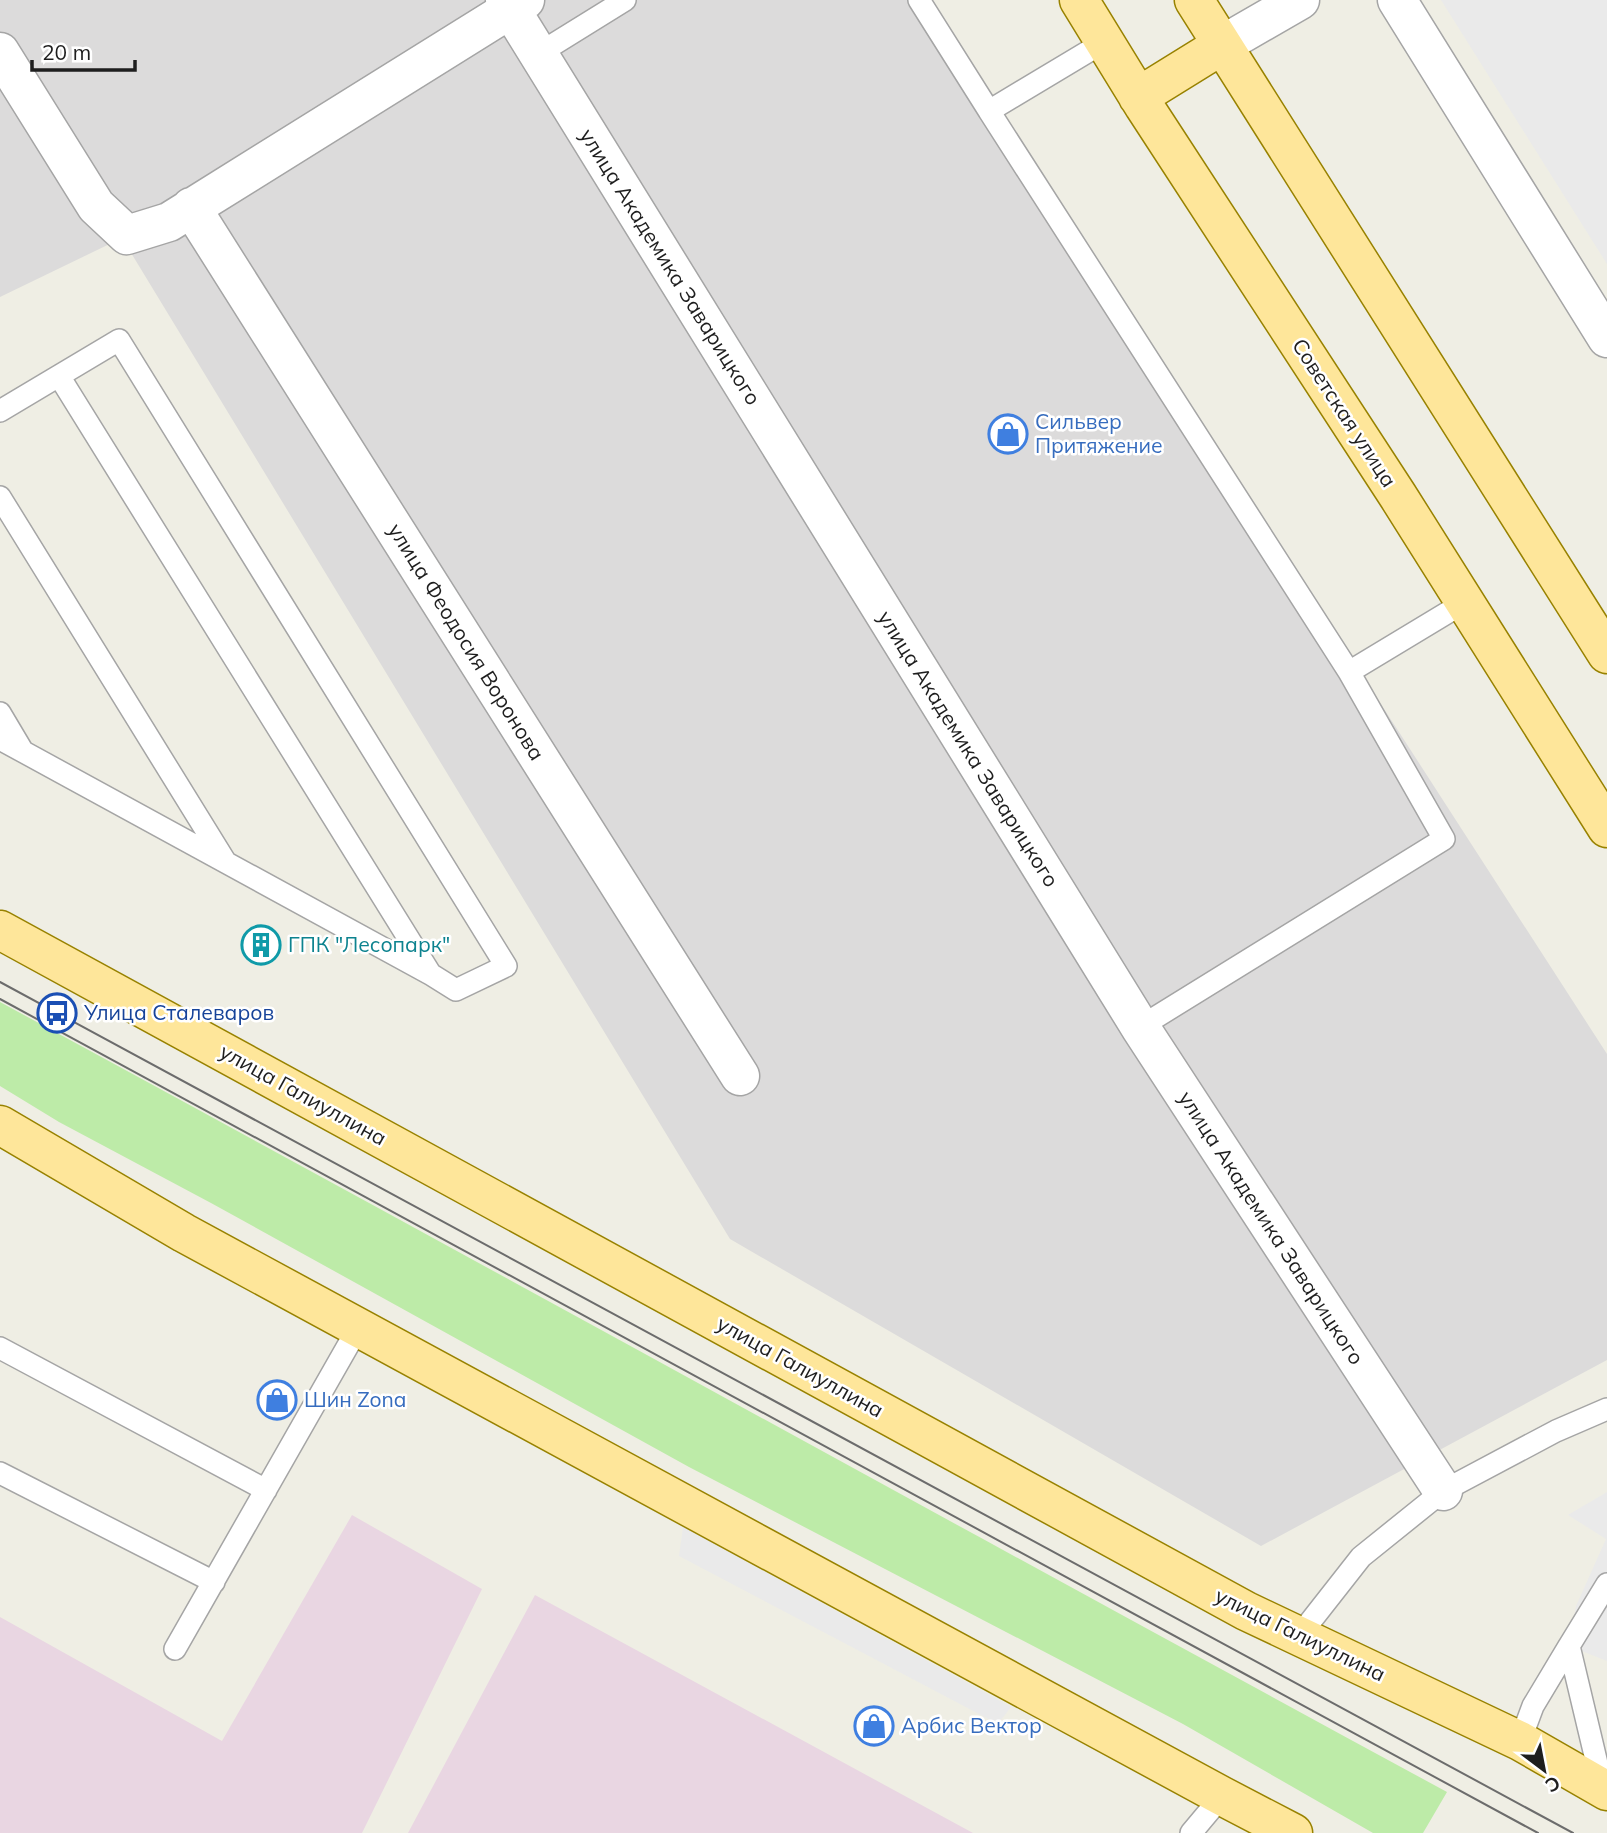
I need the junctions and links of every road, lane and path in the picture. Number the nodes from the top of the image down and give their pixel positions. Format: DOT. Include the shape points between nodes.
graph roads {
  1 [pos="625,0"];
  2 [pos="919,0"];
  3 [pos="1079,0"];
  4 [pos="1194,0"];
  5 [pos="1300,0"];
  6 [pos="1397,0"];
  7 [pos="513,3"];
  8 [pos="1104,42"];
  9 [pos="1222,45"];
  10 [pos="0,52"];
  11 [pos="538,54"];
  12 [pos="1139,97"];
  13 [pos="989,111"];
  14 [pos="191,207"];
  15 [pos="1607,338"];
  16 [pos="59,376"];
  17 [pos="0,411"];
  18 [pos="0,496"];
  19 [pos="1465,602"];
  20 [pos="1607,654"];
  21 [pos="1349,672"];
  22 [pos="0,713"];
  23 [pos="0,739"];
  24 [pos="23,752"];
  25 [pos="1607,828"];
  26 [pos="226,863"];
  27 [pos="0,930"];
  28 [pos="432,975"];
  29 [pos="1140,1027"];
  30 [pos="740,1076"];
  31 [pos="0,1125"];
  32 [pos="358,1328"];
  33 [pos="0,1349"];
  34 [pos="1607,1409"];
  35 [pos="0,1473"];
  36 [pos="267,1490"];
  37 [pos="1443,1491"];
  38 [pos="214,1582"];
  39 [pos="1607,1584"];
  40 [pos="1299,1636"];
  41 [pos="1569,1646"];
  42 [pos="175,1649"];
  43 [pos="1520,1741"];
  44 [pos="1606,1789"];
  45 [pos="1222,1797"];
  46 [pos="1191,1833"];
  47 [pos="1293,1833"];
  1 -- 11 [label="lane"];
  2 -- 13 [label="lane"];
  3 -- 8 [label="main road, Советская улица"];
  4 -- 9 [label="main road"];
  5 -- 9 [label="street"];
  6 -- 15 [label="street"];
  7 -- 11 [label="street, улица Академика Заварицкого"];
  7 -- 14 [label="street"];
  8 -- 12 [label="main road, Советская улица"];
  8 -- 13 [label="lane"];
  9 -- 12 [label="main road"];
  9 -- 20 [label="main road"];
  10 -- 14 [label="street" via="96,206 127,235 169,222"];
  11 -- 29 [label="street, улица Академика Заварицкого"];
  12 -- 19 [label="main road, Советская улица"];
  13 -- 21 [label="lane"];
  14 -- 30 [label="street, улица Феодосия Воронова"];
  16 -- 17 [label="lane"];
  16 -- 28 [label="lane"];
  16 -- 28 [label="lane" via="119,340 506,966 456,990"];
  18 -- 26 [label="lane"];
  19 -- 21 [label="lane"];
  19 -- 25 [label="main road, Советская улица"];
  21 -- 29 [label="lane" via="1444,839"];
  22 -- 24 [label="lane"];
  23 -- 24 [label="lane"];
  24 -- 26 [label="lane"];
  26 -- 28 [label="lane"];
  27 -- 40 [label="main road, улица Галиуллина"];
  29 -- 37 [label="street, улица Академика Заварицкого"];
  31 -- 32 [label="main road"];
  32 -- 36 [label="lane"];
  32 -- 45 [label="main road"];
  33 -- 36 [label="lane"];
  34 -- 37 [label="lane"];
  35 -- 38 [label="lane"];
  36 -- 38 [label="lane"];
  37 -- 40 [label="lane" via="1361,1557"];
  38 -- 42 [label="lane"];
  39 -- 41 [label="lane"];
  40 -- 43 [label="main road, улица Галиуллина"];
  41 -- 43 [label="lane" via="1533,1706"];
  41 -- 44 [label="lane"];
  43 -- 44 [label="main road, улица Галиуллина"];
  45 -- 46 [label="lane"];
  45 -- 47 [label="main road"];
}
